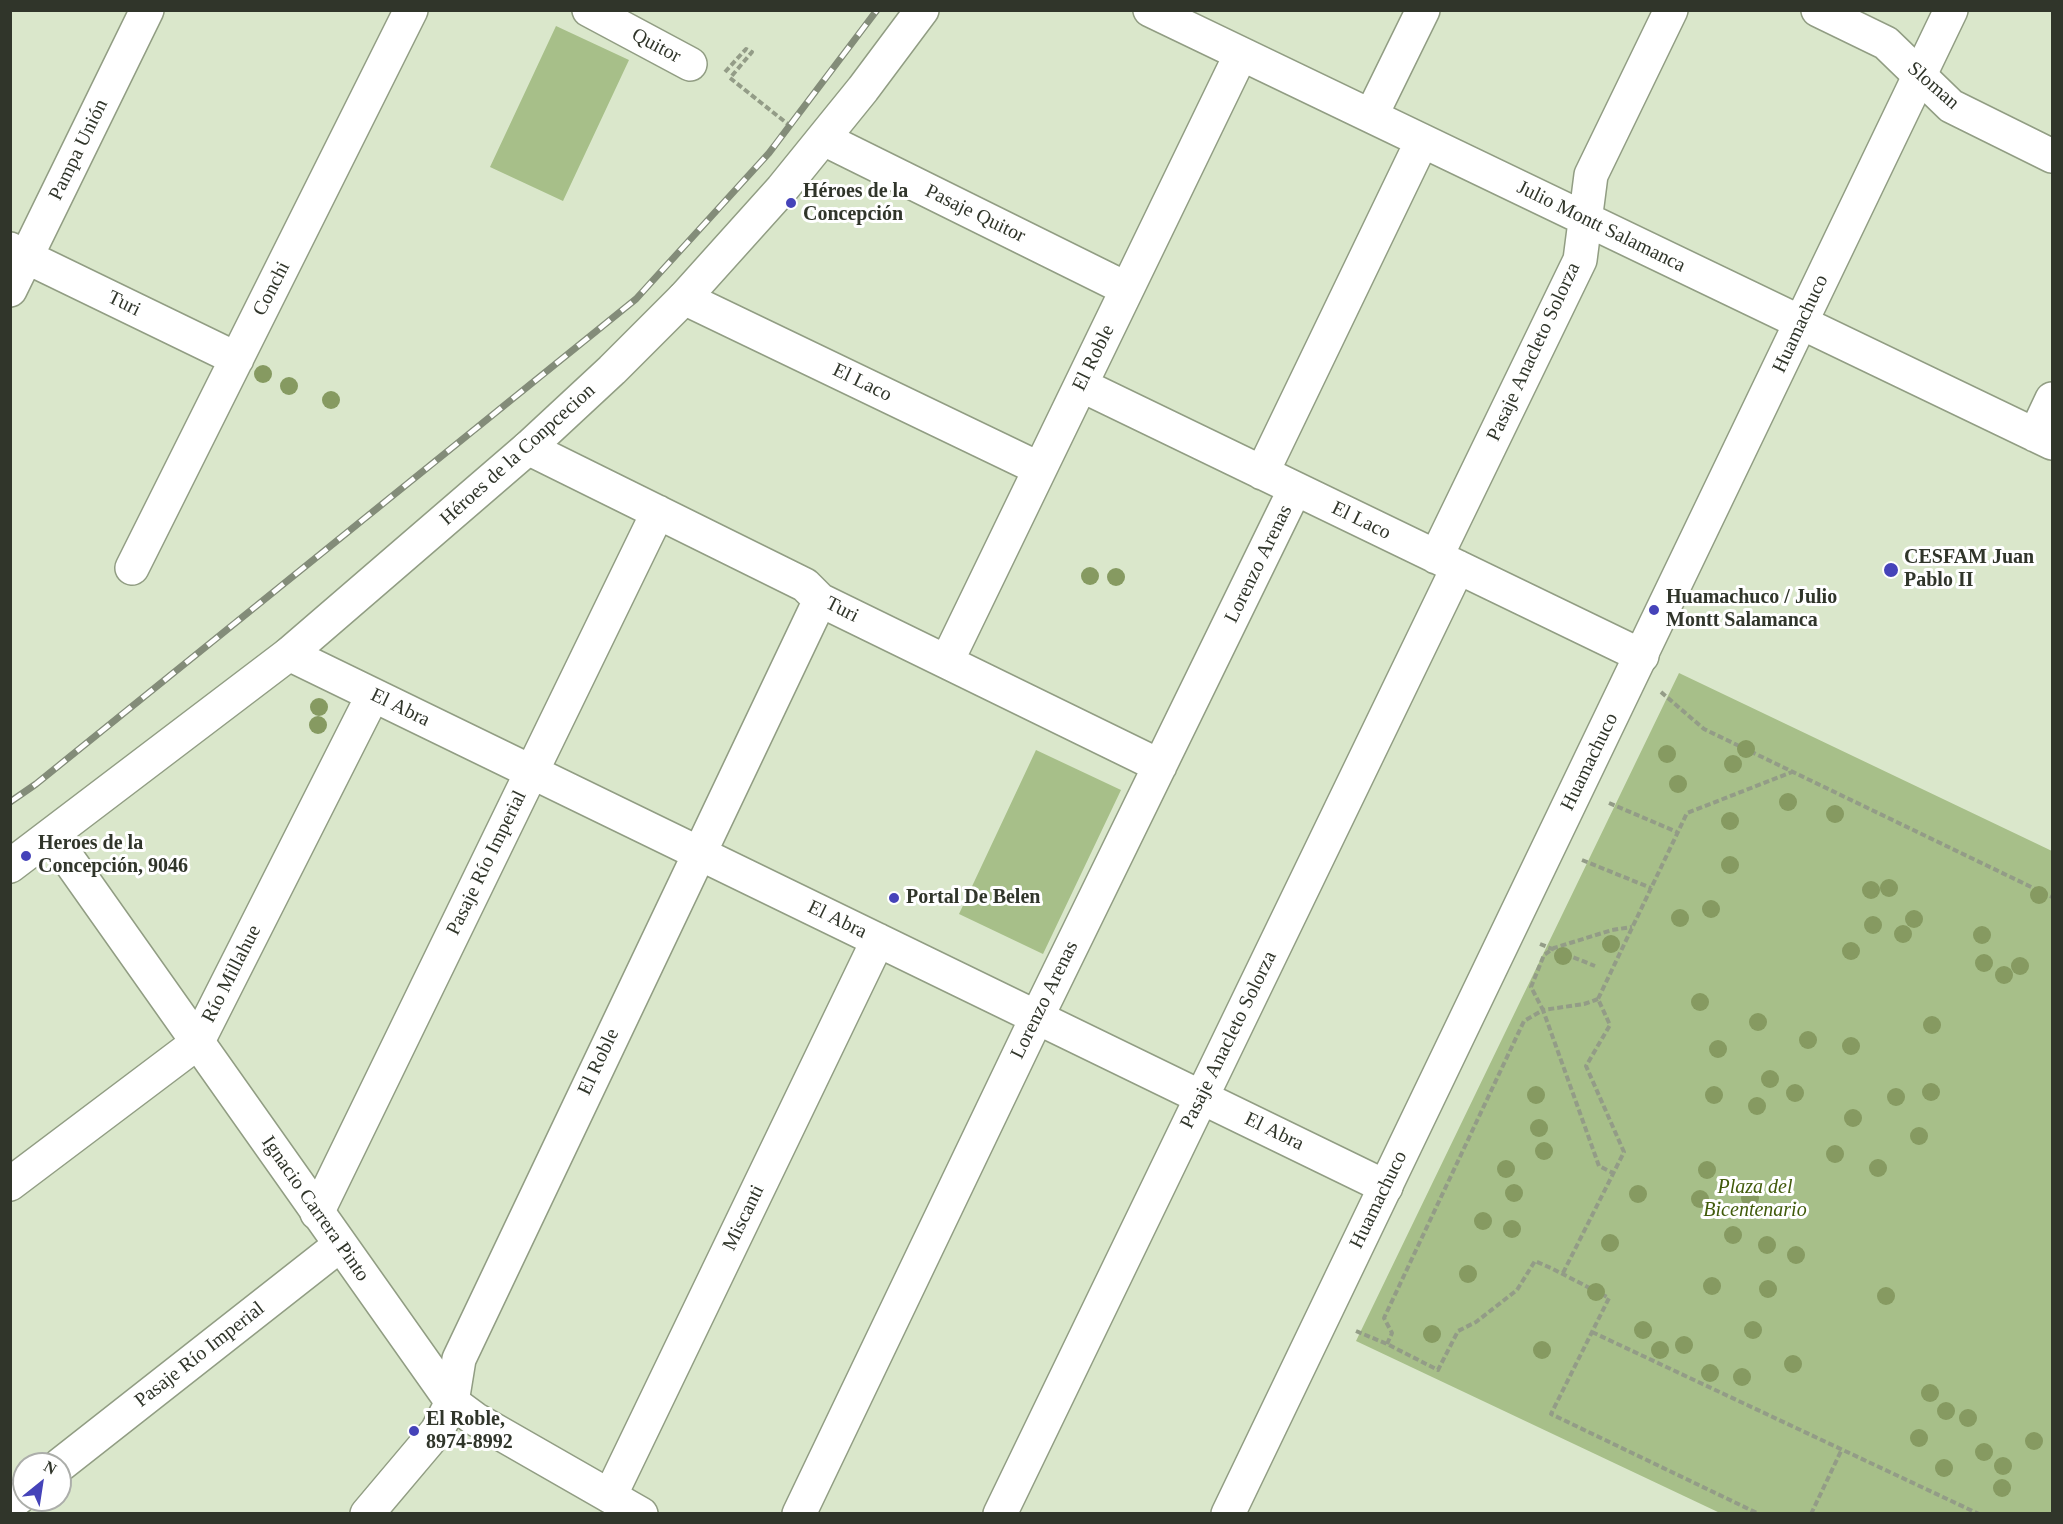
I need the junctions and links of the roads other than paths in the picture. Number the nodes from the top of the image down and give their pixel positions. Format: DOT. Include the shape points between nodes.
graph roads {
  1 [pos="147,10"];
  2 [pos="411,10"];
  3 [pos="589,10"];
  4 [pos="922,10"];
  5 [pos="1423,10"];
  6 [pos="1671,10"];
  7 [pos="1818,10"];
  8 [pos="1951,10"];
  9 [pos="1158,12"];
  10 [pos="1241,54"];
  11 [pos="688,62"];
  12 [pos="1920,76"];
  13 [pos="1371,116"];
  14 [pos="1422,141"];
  15 [pos="820,143"];
  16 [pos="2052,156"];
  17 [pos="1585,219"];
  18 [pos="19,253"];
  19 [pos="1127,289"];
  20 [pos="10,290"];
  21 [pos="684,298"];
  22 [pos="1802,323"];
  23 [pos="237,359"];
  24 [pos="1081,385"];
  25 [pos="2052,399"];
  26 [pos="2044,439"];
  27 [pos="528,448"];
  28 [pos="1040,469"];
  29 [pos="1262,473"];
  30 [pos="1295,489"];
  31 [pos="658,512"];
  32 [pos="1447,562"];
  33 [pos="132,568"];
  34 [pos="820,600"];
  35 [pos="289,654"];
  36 [pos="1642,657"];
  37 [pos="947,661"];
  38 [pos="373,695"];
  39 [pos="1160,766"];
  40 [pos="531,772"];
  41 [pos="52,836"];
  42 [pos="698,853"];
  43 [pos="10,866"];
  44 [pos="878,940"];
  45 [pos="1037,1017"];
  46 [pos="197,1043"];
  47 [pos="1201,1097"];
  48 [pos="10,1184"];
  49 [pos="1386,1187"];
  50 [pos="317,1213"];
  51 [pos="340,1245"];
  52 [pos="452,1402"];
  53 [pos="72,1456"];
  54 [pos="610,1496"];
  55 [pos="367,1514"];
  56 [pos="641,1514"];
  57 [pos="799,1514"];
  58 [pos="1000,1514"];
  59 [pos="1228,1514"];
  1 -- 18 [label="street, Pampa Unión"];
  2 -- 23 [label="street, Conchi"];
  3 -- 11 [label="street, Quitor"];
  4 -- 15 [label="street, Héroes de la Conpcecion"];
  5 -- 13 [label="street"];
  6 -- 17 [label="street, Pasaje Anacleto Solorza" via="1591,175"];
  7 -- 12 [label="street, Sloman" via="1886,43"];
  8 -- 12 [label="street, Huamachuco"];
  9 -- 10 [label="street, Julio Montt Salamanca"];
  10 -- 13 [label="street, Julio Montt Salamanca"];
  10 -- 19 [label="street, El Roble"];
  12 -- 16 [label="street, Sloman" via="1951,106"];
  12 -- 22 [label="street, Huamachuco"];
  13 -- 14 [label="street, Julio Montt Salamanca"];
  14 -- 17 [label="street, Julio Montt Salamanca"];
  14 -- 29 [label="street"];
  15 -- 19 [label="street, Pasaje Quitor"];
  15 -- 21 [label="street, Héroes de la Conpcecion"];
  17 -- 22 [label="street, Julio Montt Salamanca"];
  17 -- 32 [label="street, Pasaje Anacleto Solorza" via="1580,260"];
  18 -- 20 [label="street, Pampa Unión"];
  18 -- 23 [label="street, Turi"];
  19 -- 24 [label="street, El Roble"];
  21 -- 27 [label="street, Héroes de la Conpcecion"];
  21 -- 28 [label="street, El Laco"];
  22 -- 26 [label="street, Julio Montt Salamanca"];
  22 -- 36 [label="street, Huamachuco"];
  23 -- 33 [label="street, Conchi"];
  24 -- 28 [label="street, El Roble"];
  24 -- 29 [label="street, El Laco"];
  25 -- 26 [label="street"];
  27 -- 31 [label="street, Turi"];
  27 -- 35 [label="street, Héroes de la Conpcecion"];
  28 -- 37 [label="street, El Roble"];
  29 -- 30 [label="street, El Laco"];
  30 -- 32 [label="street, El Laco"];
  30 -- 39 [label="street, Lorenzo Arenas"];
  31 -- 34 [label="street, Turi" via="805,585"];
  31 -- 40 [label="street, Pasaje Río Imperial"];
  32 -- 36 [label="street, El Laco"];
  32 -- 47 [label="street, Pasaje Anacleto Solorza"];
  34 -- 37 [label="street, Turi"];
  34 -- 42 [label="street, El Roble"];
  35 -- 38 [label="street, El Abra"];
  35 -- 41 [label="street, Héroes de la Conpcecion"];
  36 -- 49 [label="street, Huamachuco"];
  37 -- 39 [label="street, Turi"];
  38 -- 40 [label="street, El Abra"];
  38 -- 46 [label="street, Río Millahue"];
  39 -- 45 [label="street, Lorenzo Arenas"];
  40 -- 42 [label="street, El Abra"];
  40 -- 50 [label="street, Pasaje Río Imperial"];
  41 -- 43 [label="street"];
  41 -- 46 [label="street, Ignacio Carrera Pinto"];
  42 -- 44 [label="street, El Abra"];
  42 -- 52 [label="street, El Roble" via="459,1359"];
  44 -- 45 [label="street, El Abra"];
  44 -- 54 [label="street, Miscanti"];
  45 -- 47 [label="street, El Abra"];
  45 -- 57 [label="street, Lorenzo Arenas"];
  46 -- 48 [label="street, Río Millahue"];
  46 -- 50 [label="street, Ignacio Carrera Pinto"];
  47 -- 49 [label="street, El Abra"];
  47 -- 58 [label="street, Pasaje Anacleto Solorza"];
  49 -- 59 [label="street, Huamachuco"];
  50 -- 51 [label="street, Ignacio Carrera Pinto"];
  51 -- 52 [label="street, Ignacio Carrera Pinto"];
  51 -- 53 [label="street, Pasaje Río Imperial"];
  52 -- 54 [label="street, Ignacio Carrera Pinto"];
  52 -- 55 [label="street, El Roble" via="437,1431"];
  54 -- 56 [label="street, Ignacio Carrera Pinto"];
}
